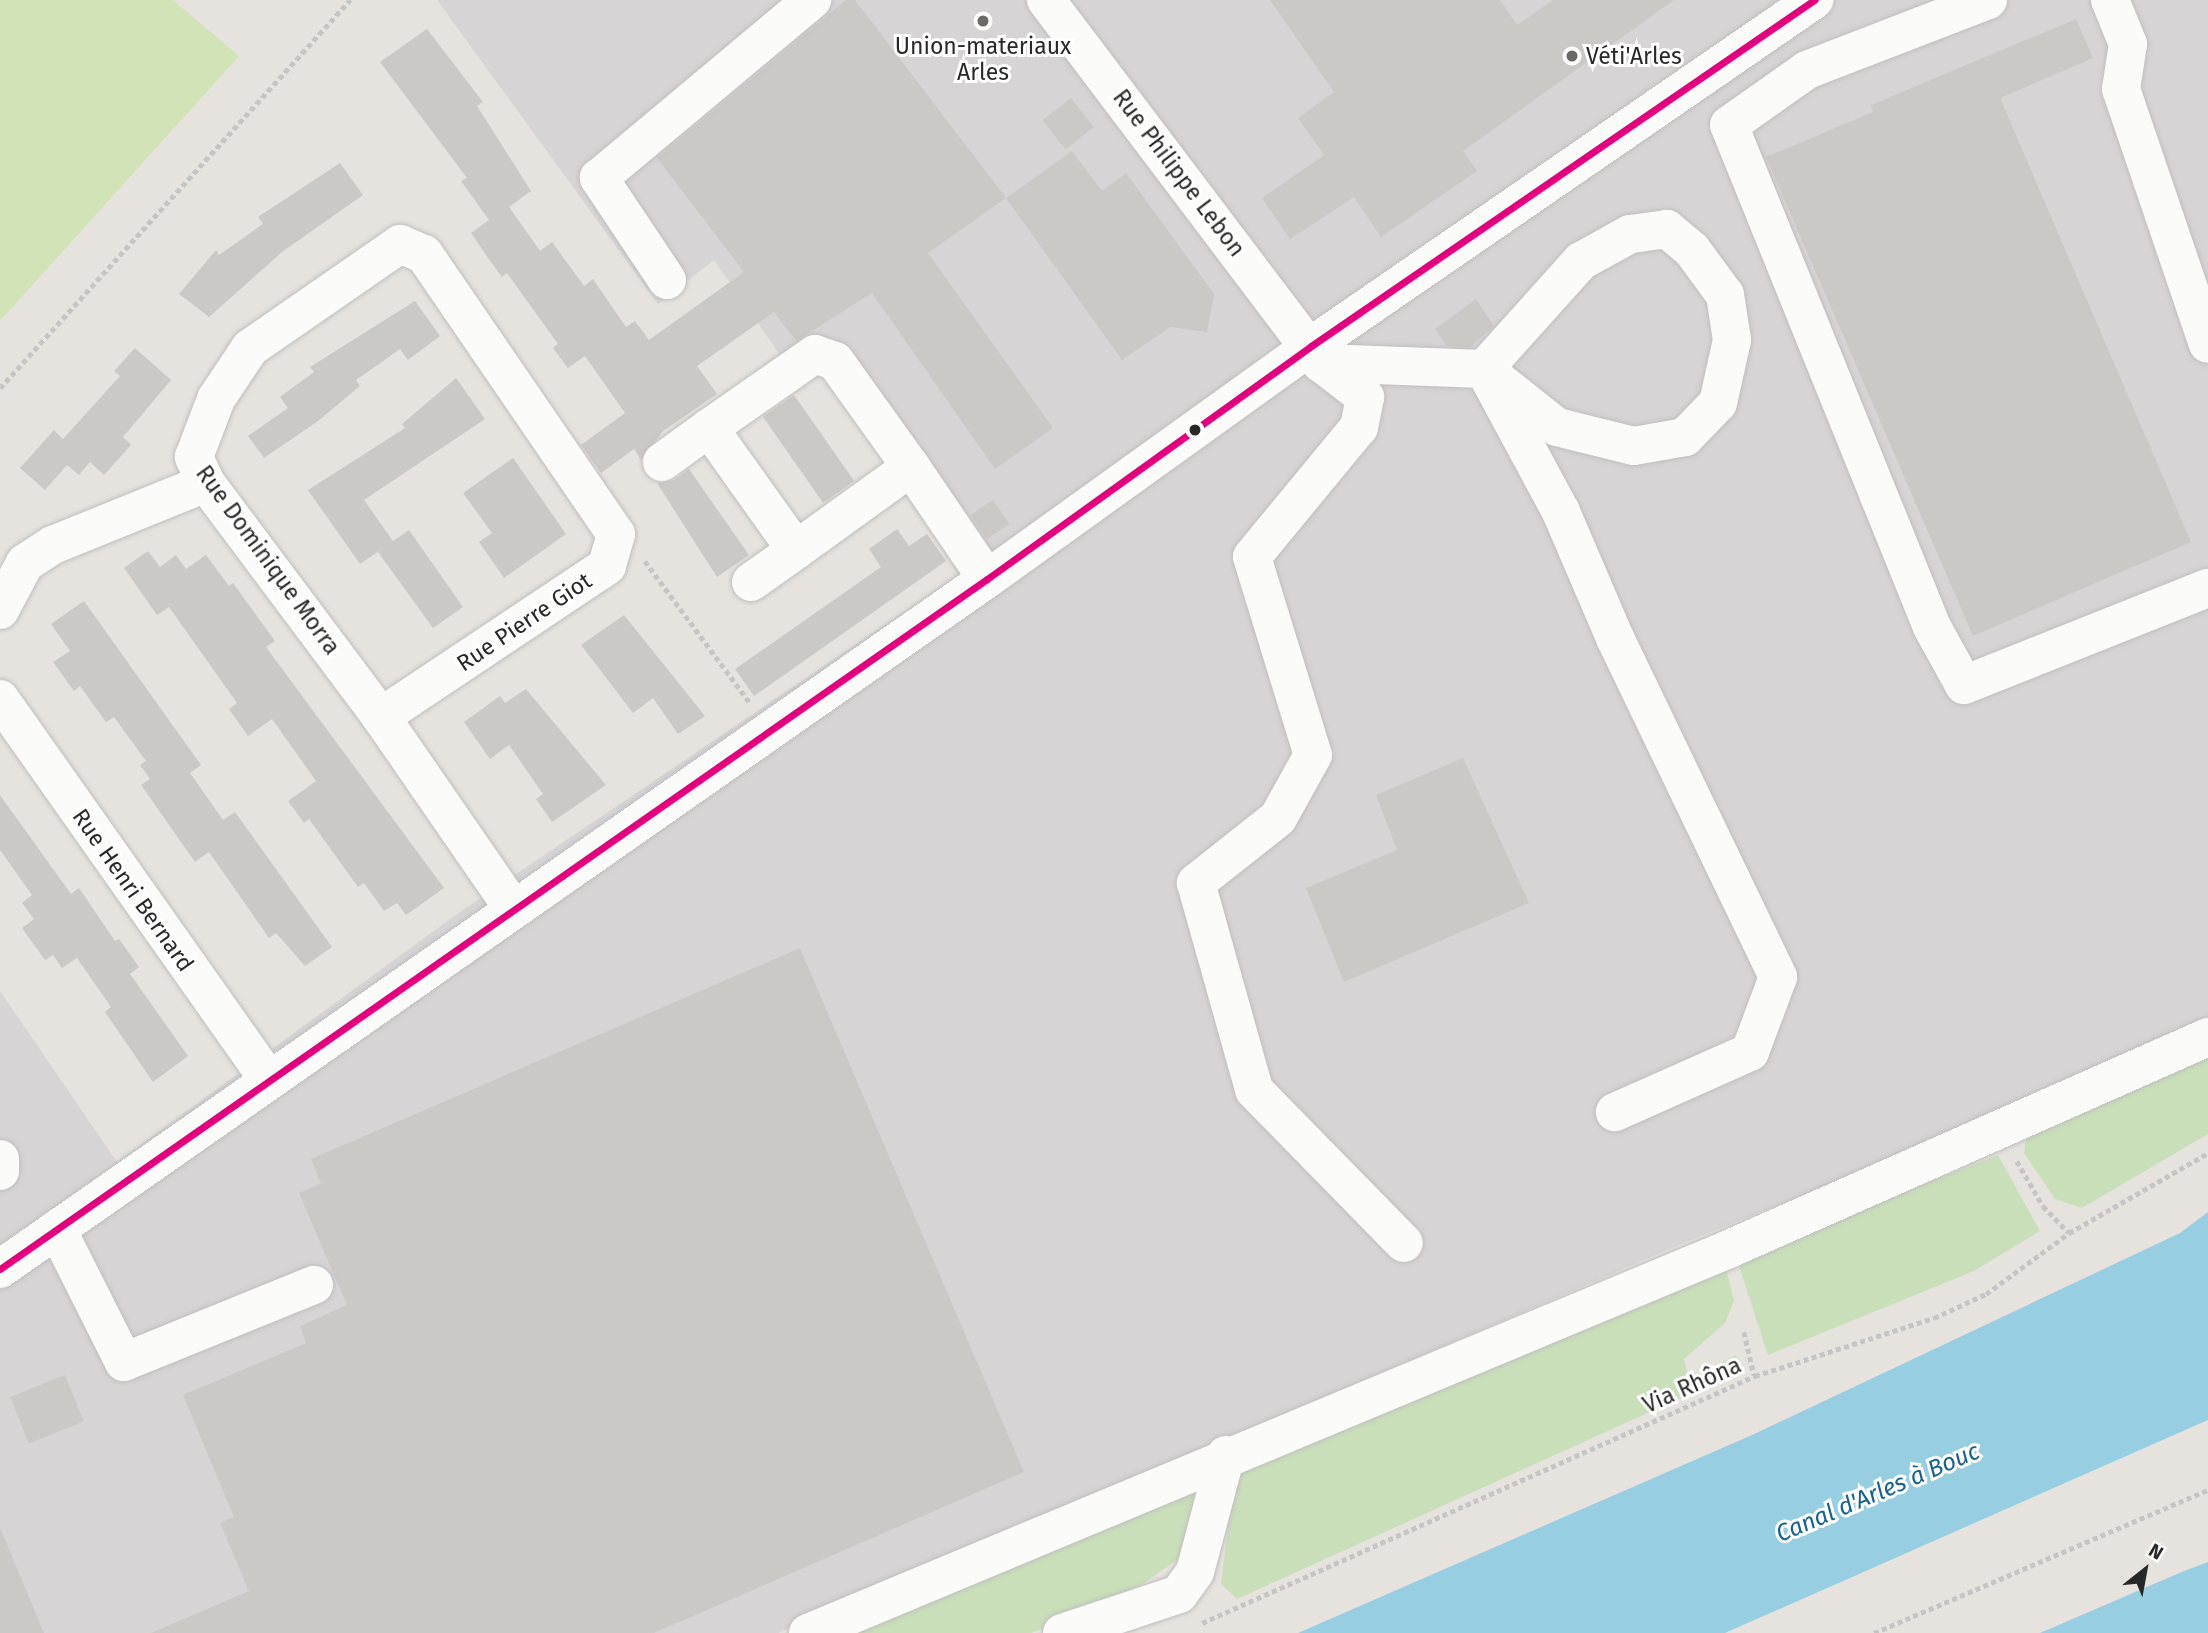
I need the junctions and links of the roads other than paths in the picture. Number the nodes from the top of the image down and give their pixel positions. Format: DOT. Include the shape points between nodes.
graph roads {
  1 [pos="812,0"];
  2 [pos="1046,0"];
  3 [pos="1814,0"];
  4 [pos="1988,0"];
  5 [pos="2110,0"];
  6 [pos="667,279"];
  7 [pos="2208,344"];
  8 [pos="1316,355"];
  9 [pos="1484,369"];
  10 [pos="709,428"];
  11 [pos="663,462"];
  12 [pos="911,467"];
  13 [pos="206,483"];
  14 [pos="616,534"];
  15 [pos="796,550"];
  16 [pos="987,579"];
  17 [pos="751,582"];
  18 [pos="2208,588"];
  19 [pos="0,610"];
  20 [pos="0,699"];
  21 [pos="382,717"];
  22 [pos="512,907"];
  23 [pos="2208,1037"];
  24 [pos="268,1079"];
  25 [pos="1615,1112"];
  26 [pos="0,1159"];
  27 [pos="0,1171"];
  28 [pos="57,1229"];
  29 [pos="1404,1243"];
  30 [pos="0,1269"];
  31 [pos="314,1285"];
  32 [pos="1226,1455"];
  33 [pos="808,1633"];
  34 [pos="1062,1633"];
  1 -- 6 [label="street" via="599,178"];
  2 -- 8 [label="street, Rue Philippe Lebon"];
  3 -- 8 [label="street"];
  4 -- 18 [label="street" via="1807,70 1730,125 1931,627 1964,685"];
  5 -- 7 [label="street" via="2128,44 2121,89"];
  8 -- 9 [label="street"];
  8 -- 16 [label="street"];
  8 -- 29 [label="street, Rue Philippe Lebon" via="1365,397 1359,427 1252,557 1313,755 1278,818 1196,883 1255,1090"];
  9 -- 9 [label="street" via="1557,427 1634,446 1685,437 1718,402 1732,340 1725,295 1692,250 1667,229 1630,234 1581,261"];
  9 -- 25 [label="street" via="1561,512 1615,638 1778,977 1750,1052"];
  10 -- 11 [label="street"];
  10 -- 12 [label="street" via="815,354 835,361"];
  10 -- 15 [label="street"];
  12 -- 15 [label="street"];
  12 -- 16 [label="street"];
  13 -- 14 [label="street, Rue Dominique Morra" via="194,457 216,399 250,348 400,244 424,254"];
  13 -- 19 [label="street" via="53,545 24,564"];
  13 -- 21 [label="street, Rue Dominique Morra"];
  14 -- 21 [label="street, Rue Pierre Giot" via="607,566"];
  15 -- 17 [label="street"];
  16 -- 22 [label="street"];
  20 -- 24 [label="street, Rue Henri Bernard"];
  21 -- 22 [label="street"];
  22 -- 24 [label="street"];
  23 -- 32 [label="street" via="1729,1249"];
  24 -- 28 [label="street"];
  26 -- 27 [label="street"];
  28 -- 30 [label="street"];
  28 -- 31 [label="street" via="124,1362"];
  32 -- 33 [label="street"];
  32 -- 34 [label="street" via="1199,1559 1179,1594"];
}
